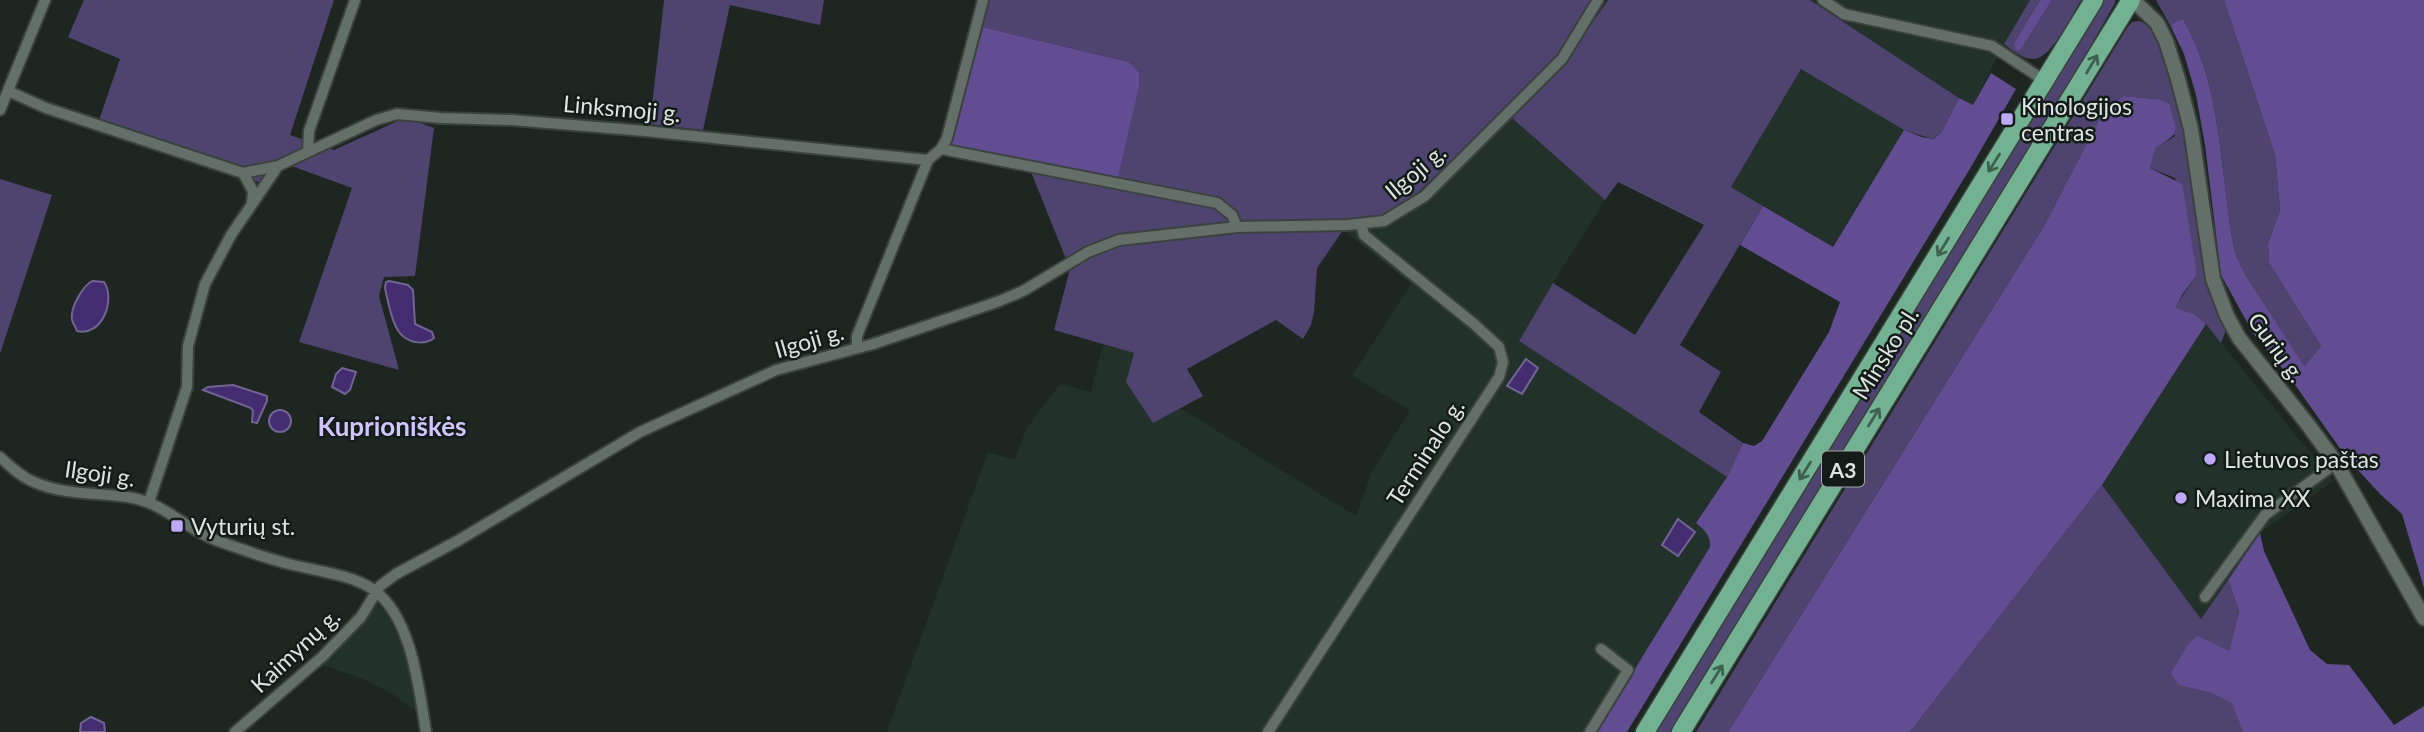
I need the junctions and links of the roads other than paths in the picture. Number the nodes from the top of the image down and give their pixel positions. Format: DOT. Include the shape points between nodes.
graph roads {
  1 [pos="45,0"];
  2 [pos="355,0"];
  3 [pos="983,0"];
  4 [pos="1598,0"];
  5 [pos="1823,0"];
  6 [pos="2094,0"];
  7 [pos="2132,0"];
  8 [pos="2045,81"];
  9 [pos="8,91"];
  10 [pos="0,110"];
  11 [pos="941,149"];
  12 [pos="308,152"];
  13 [pos="928,160"];
  14 [pos="278,166"];
  15 [pos="243,173"];
  16 [pos="252,205"];
  17 [pos="1362,223"];
  18 [pos="1237,227"];
  19 [pos="857,347"];
  20 [pos="0,457"];
  21 [pos="2336,463"];
  22 [pos="149,502"];
  23 [pos="376,592"];
  24 [pos="2205,597"];
  25 [pos="2424,618"];
  26 [pos="1601,649"];
  27 [pos="235,732"];
  28 [pos="426,732"];
  29 [pos="1268,732"];
  30 [pos="1590,732"];
  31 [pos="1645,732"];
  32 [pos="1681,732"];
  1 -- 9 [label="street"];
  2 -- 12 [label="street" via="309,131"];
  3 -- 11 [label="street"];
  4 -- 17 [label="street, Ilgoji g." via="1562,59 1425,196 1384,221"];
  5 -- 8 [label="street" via="1844,14 1992,46"];
  6 -- 8 [label="highway, Minsko pl. / A3"];
  7 -- 21 [label="street, Gurių g." via="2157,23 2178,79 2191,128 2211,271 2222,307 2239,338"];
  32 -- 7 [label="highway, Minsko pl. / A3, one-way"];
  8 -- 31 [label="highway, Minsko pl. / A3, one-way"];
  9 -- 10 [label="street"];
  9 -- 15 [label="street, Linksmoji g." via="46,108"];
  11 -- 13 [label="street"];
  11 -- 18 [label="street" via="1217,203 1232,215"];
  12 -- 13 [label="street, Linksmoji g." via="376,120 409,114 631,130"];
  12 -- 14 [label="street, Linksmoji g."];
  13 -- 19 [label="street" via="857,336"];
  14 -- 15 [label="street, Linksmoji g."];
  14 -- 16 [label="street"];
  15 -- 16 [label="street" via="253,191"];
  16 -- 22 [label="street" via="205,284 188,346 187,387"];
  17 -- 18 [label="street, Ilgoji g."];
  17 -- 29 [label="street, Terminalo g." via="1364,235 1499,347 1503,362 1499,377"];
  18 -- 19 [label="street, Ilgoji g." via="1119,240 998,302"];
  19 -- 23 [label="street, Ilgoji g." via="776,370 640,432 396,574"];
  20 -- 22 [label="street, Ilgoji g." via="44,486"];
  21 -- 24 [label="street" via="2265,515"];
  21 -- 25 [label="street, Gurių g."];
  22 -- 23 [label="street, Ilgoji g." via="214,540 361,583"];
  23 -- 27 [label="street, Kaimynų g." via="361,617 322,657"];
  23 -- 28 [label="street" via="406,639"];
  26 -- 30 [label="street" via="1628,670"];
}
